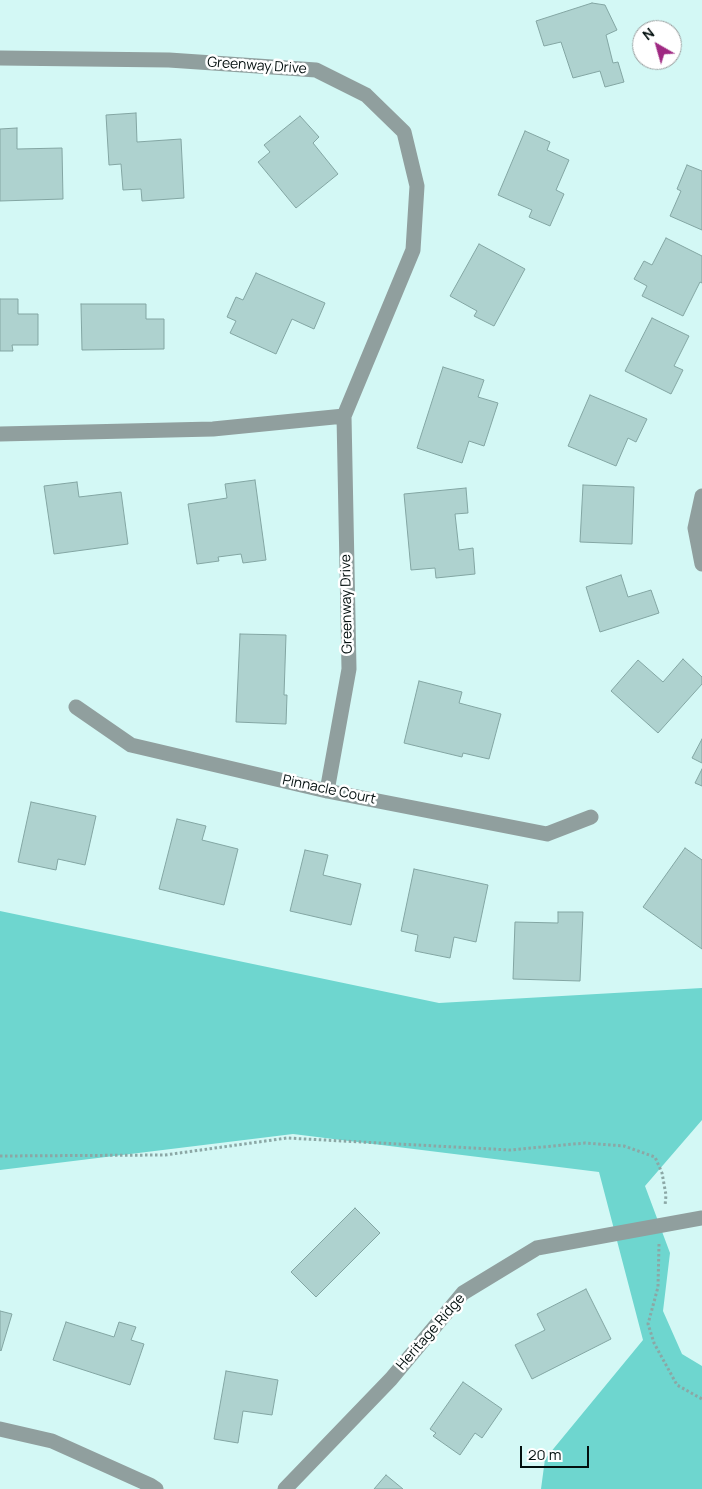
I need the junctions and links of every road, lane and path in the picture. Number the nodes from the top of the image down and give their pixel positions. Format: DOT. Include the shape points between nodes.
graph roads {
  1 [pos="0,58"];
  2 [pos="344,416"];
  3 [pos="0,434"];
  4 [pos="702,496"];
  5 [pos="702,564"];
  6 [pos="76,707"];
  7 [pos="326,791"];
  8 [pos="591,817"];
  9 [pos="0,1156"];
  10 [pos="702,1218"];
  11 [pos="663,1225"];
  12 [pos="702,1399"];
  13 [pos="0,1429"];
  14 [pos="156,1489"];
  15 [pos="285,1489"];
  1 -- 2 [label="street, Greenway Drive" via="169,60 316,70 366,94 404,132 417,186 413,250"];
  2 -- 3 [label="street" via="213,429"];
  2 -- 7 [label="street, Greenway Drive" via="348,669"];
  4 -- 5 [label="street" via="695,528"];
  6 -- 7 [label="street, Pinnacle Court" via="131,745"];
  7 -- 8 [label="street, Pinnacle Court" via="548,834"];
  9 -- 11 [label="path" via="165,1155 287,1138 510,1150 585,1143 624,1146 655,1157 666,1195"];
  10 -- 11 [label="street, Heritage Ridge"];
  11 -- 12 [label="path" via="658,1247 658,1287 648,1324 654,1343 677,1385"];
  11 -- 15 [label="street, Heritage Ridge" via="537,1248 463,1293 392,1379"];
  13 -- 14 [label="street" via="52,1441"];
}
